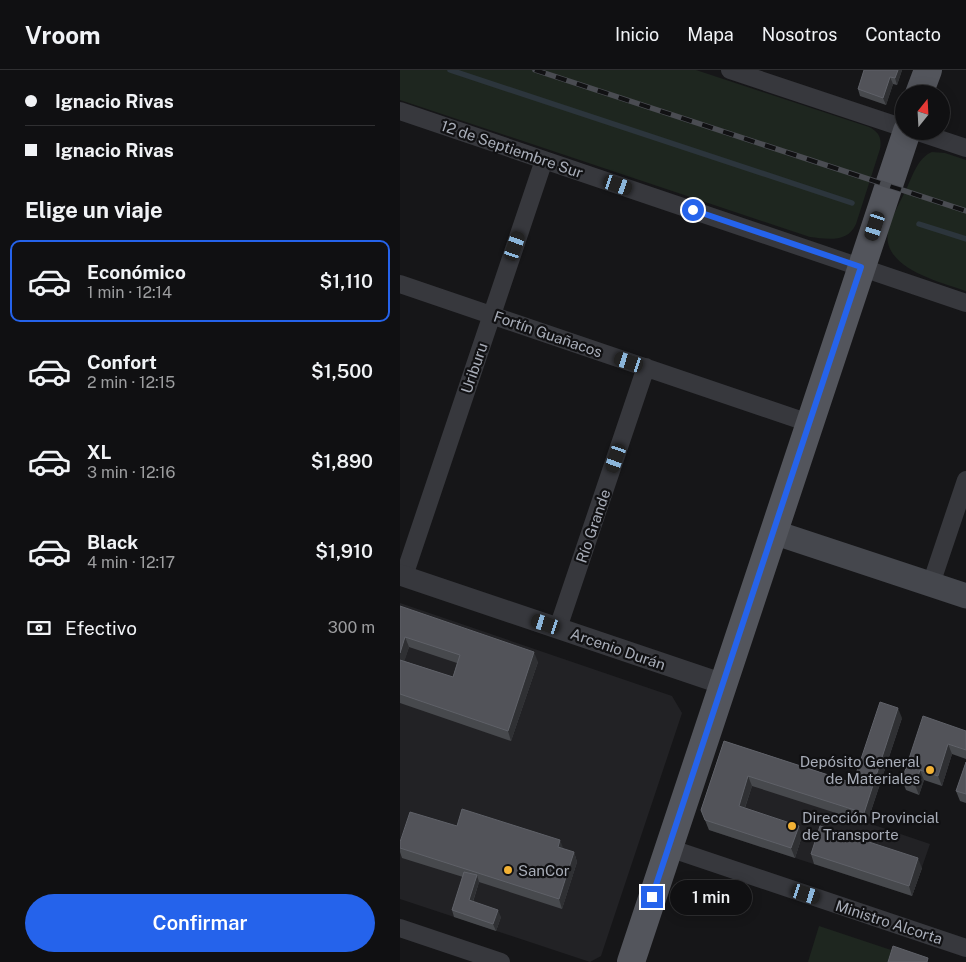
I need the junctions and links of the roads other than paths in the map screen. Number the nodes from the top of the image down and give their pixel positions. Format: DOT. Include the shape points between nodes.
graph roads {
  1 [pos="730,70"];
  2 [pos="928,70"];
  3 [pos="923,85"];
  4 [pos="400,111"];
  5 [pos="895,125"];
  6 [pos="904,140"];
  7 [pos="942,140"];
  8 [pos="966,148"];
  9 [pos="544,160"];
  10 [pos="861,267"];
  11 [pos="400,284"];
  12 [pos="966,303"];
  13 [pos="492,315"];
  14 [pos="646,367"];
  15 [pos="809,423"];
  16 [pos="966,480"];
  17 [pos="773,532"];
  18 [pos="402,576"];
  19 [pos="931,584"];
  20 [pos="966,596"];
  21 [pos="558,628"];
  22 [pos="723,684"];
  23 [pos="669,848"];
  24 [pos="400,928"];
  25 [pos="966,948"];
  26 [pos="501,962"];
  27 [pos="630,962"];
  1 -- 5 [label="street"];
  2 -- 3 [label="main road"];
  4 -- 9 [label="street, 12 de Septiembre Sur"];
  6 -- 10 [label="main road"];
  7 -- 8 [label="street"];
  9 -- 10 [label="street, 12 de Septiembre Sur"];
  9 -- 13 [label="street, Uriburu"];
  10 -- 12 [label="street, 12 de Septiembre Sur"];
  10 -- 15 [label="main road"];
  11 -- 13 [label="street, Fortín Guañacos"];
  13 -- 14 [label="street, Fortín Guañacos"];
  13 -- 18 [label="street, Uriburu"];
  14 -- 15 [label="street, Fortín Guañacos"];
  14 -- 21 [label="street, Río Grande"];
  15 -- 17 [label="main road"];
  16 -- 19 [label="street"];
  17 -- 19 [label="main road"];
  17 -- 22 [label="main road"];
  18 -- 21 [label="street, Arcenio Durán"];
  19 -- 20 [label="main road"];
  21 -- 22 [label="street, Arcenio Durán"];
  22 -- 23 [label="main road"];
  23 -- 25 [label="street, Ministro Alcorta"];
  23 -- 27 [label="main road"];
  24 -- 26 [label="street"];
}
